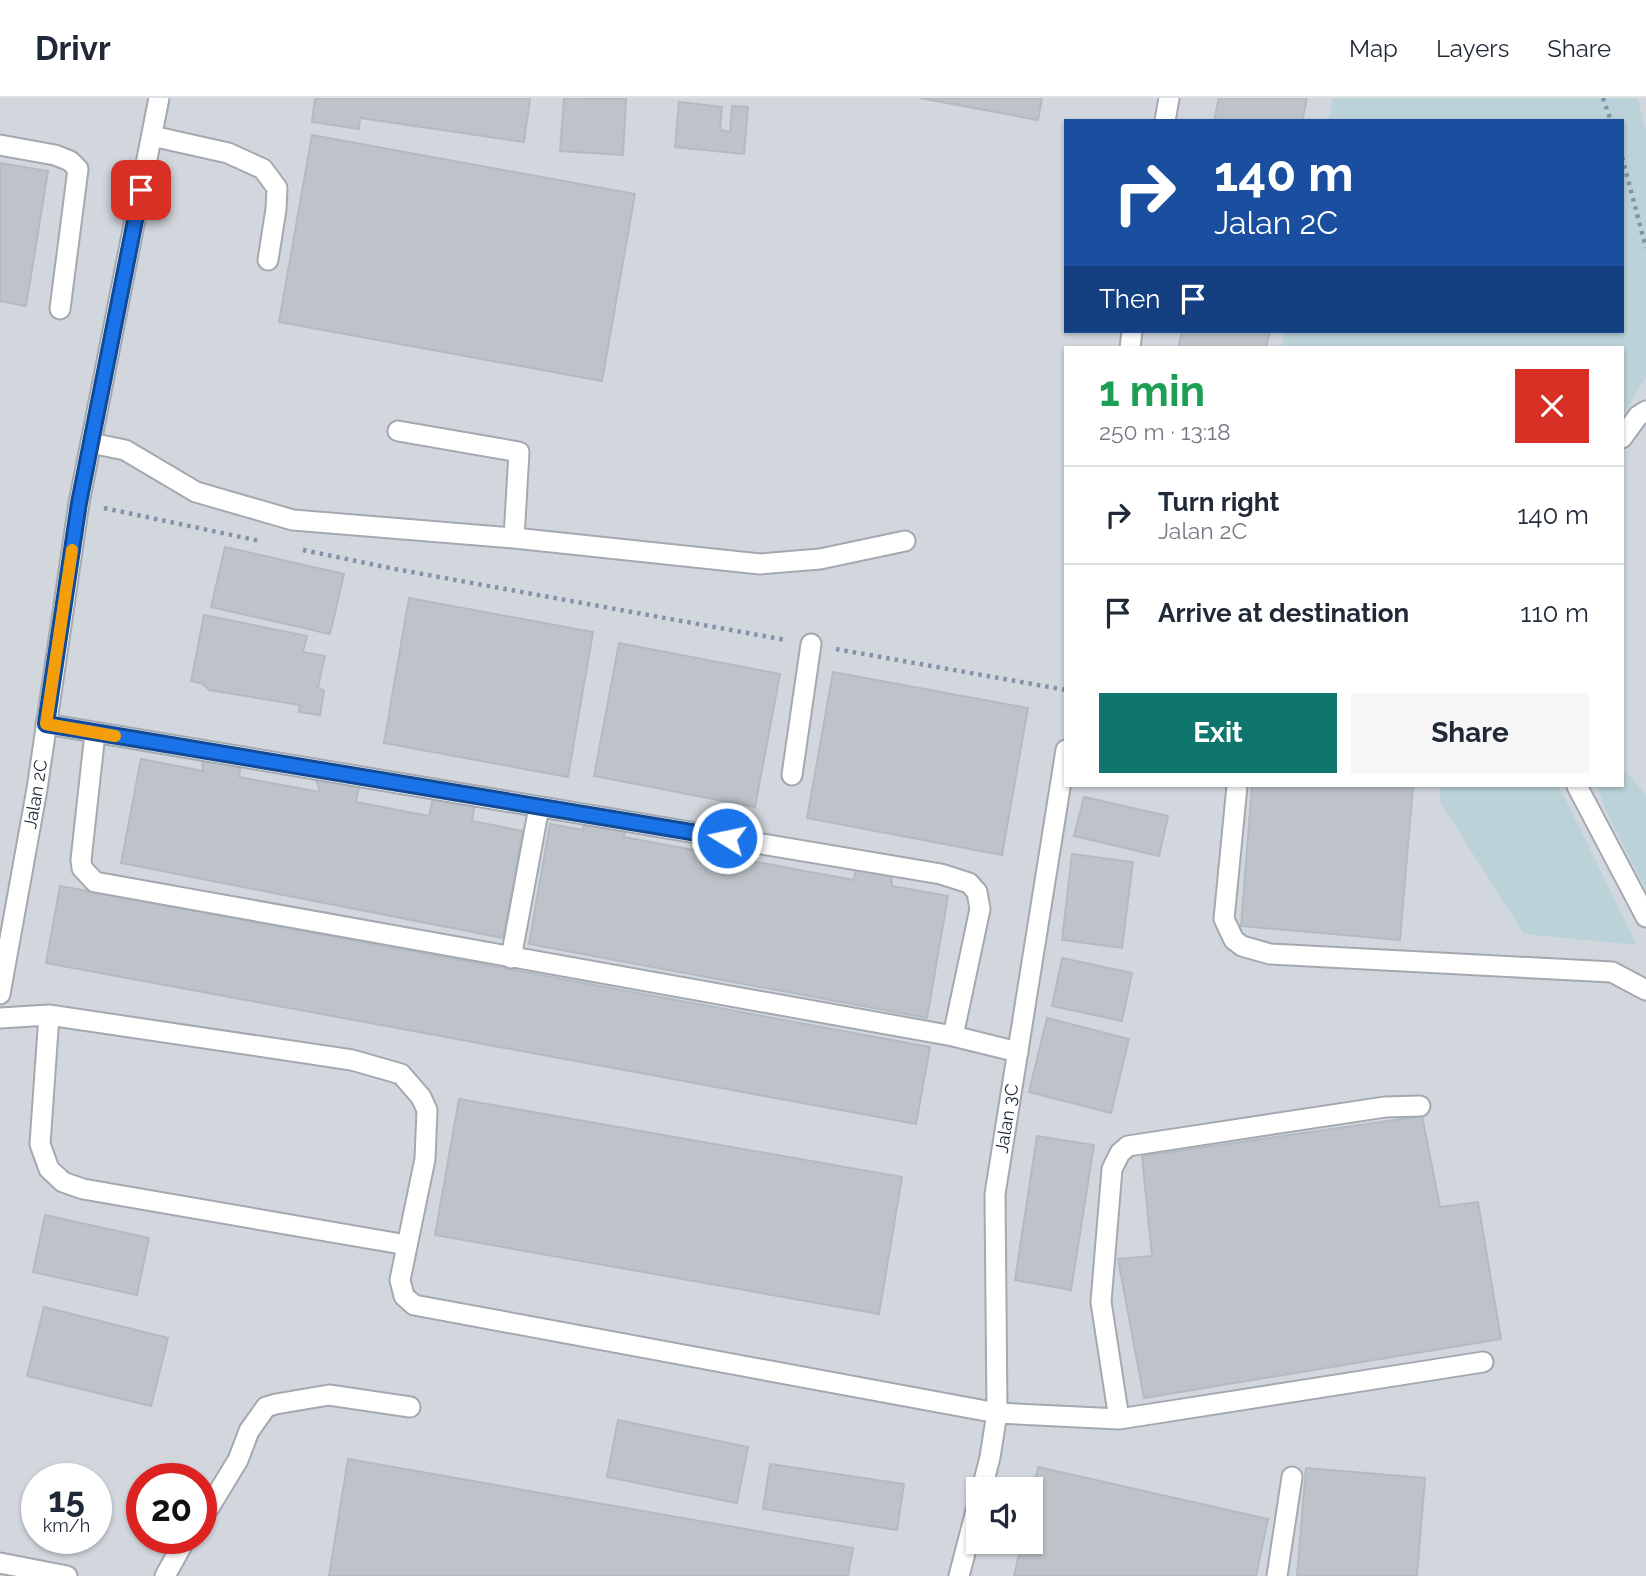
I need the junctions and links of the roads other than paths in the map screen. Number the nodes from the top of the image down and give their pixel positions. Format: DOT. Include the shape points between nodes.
graph roads {
  1 [pos="159,98"];
  2 [pos="1168,98"];
  3 [pos="1165,119"];
  4 [pos="152,136"];
  5 [pos="0,145"];
  6 [pos="268,260"];
  7 [pos="60,309"];
  8 [pos="1646,411"];
  9 [pos="397,431"];
  10 [pos="1624,435"];
  11 [pos="90,443"];
  12 [pos="514,538"];
  13 [pos="905,541"];
  14 [pos="811,644"];
  15 [pos="46,724"];
  16 [pos="95,733"];
  17 [pos="1064,763"];
  18 [pos="792,775"];
  19 [pos="1237,787"];
  20 [pos="1578,787"];
  21 [pos="539,807"];
  22 [pos="1646,917"];
  23 [pos="511,958"];
  24 [pos="1646,990"];
  25 [pos="0,994"];
  26 [pos="50,1015"];
  27 [pos="0,1018"];
  28 [pos="953,1036"];
  29 [pos="1018,1052"];
  30 [pos="1420,1105"];
  31 [pos="407,1245"];
  32 [pos="1483,1362"];
  33 [pos="410,1407"];
  34 [pos="997,1413"];
  35 [pos="1119,1419"];
  36 [pos="985,1477"];
  37 [pos="1292,1477"];
  38 [pos="217,1494"];
  39 [pos="966,1549"];
  40 [pos="177,1554"];
  41 [pos="0,1563"];
  42 [pos="67,1576"];
  43 [pos="165,1576"];
  44 [pos="959,1576"];
  45 [pos="1278,1576"];
  1 -- 4 [label="street, Jalan 2C"];
  2 -- 3 [label="street"];
  4 -- 6 [label="street" via="228,153 263,169 277,188"];
  4 -- 11 [label="street, Jalan 2C"];
  5 -- 7 [label="street" via="55,155 78,169"];
  8 -- 10 [label="street"];
  9 -- 12 [label="street" via="519,452"];
  11 -- 12 [label="street" via="125,450 197,492 293,520"];
  11 -- 15 [label="street, Jalan 2C"];
  12 -- 13 [label="street" via="760,564 820,559"];
  14 -- 18 [label="street"];
  15 -- 16 [label="street"];
  15 -- 25 [label="street, Jalan 2C"];
  16 -- 21 [label="street"];
  16 -- 23 [label="street" via="81,860 82,869 94,882"];
  17 -- 29 [label="street, Jalan 3C"];
  19 -- 24 [label="street" via="1224,919 1242,946 1270,954 1612,972"];
  20 -- 22 [label="street"];
  21 -- 23 [label="street"];
  21 -- 28 [label="street" via="941,874 969,883 977,892 980,909"];
  23 -- 28 [label="street"];
  26 -- 27 [label="street"];
  26 -- 31 [label="street" via="40,1144 49,1169 64,1182"];
  26 -- 31 [label="street" via="352,1060 401,1074 427,1110 425,1159"];
  28 -- 29 [label="street"];
  29 -- 34 [label="street, Jalan 3C" via="995,1194"];
  30 -- 35 [label="street" via="1128,1146 1120,1153 1112,1169 1101,1302"];
  31 -- 34 [label="street" via="400,1280 404,1296 414,1305"];
  32 -- 35 [label="street"];
  33 -- 38 [label="street" via="329,1395 266,1407"];
  34 -- 35 [label="street"];
  34 -- 36 [label="street, Jalan 3C"];
  37 -- 45 [label="street"];
  39 -- 44 [label="street"];
  40 -- 43 [label="street"];
  41 -- 42 [label="street"];
}
